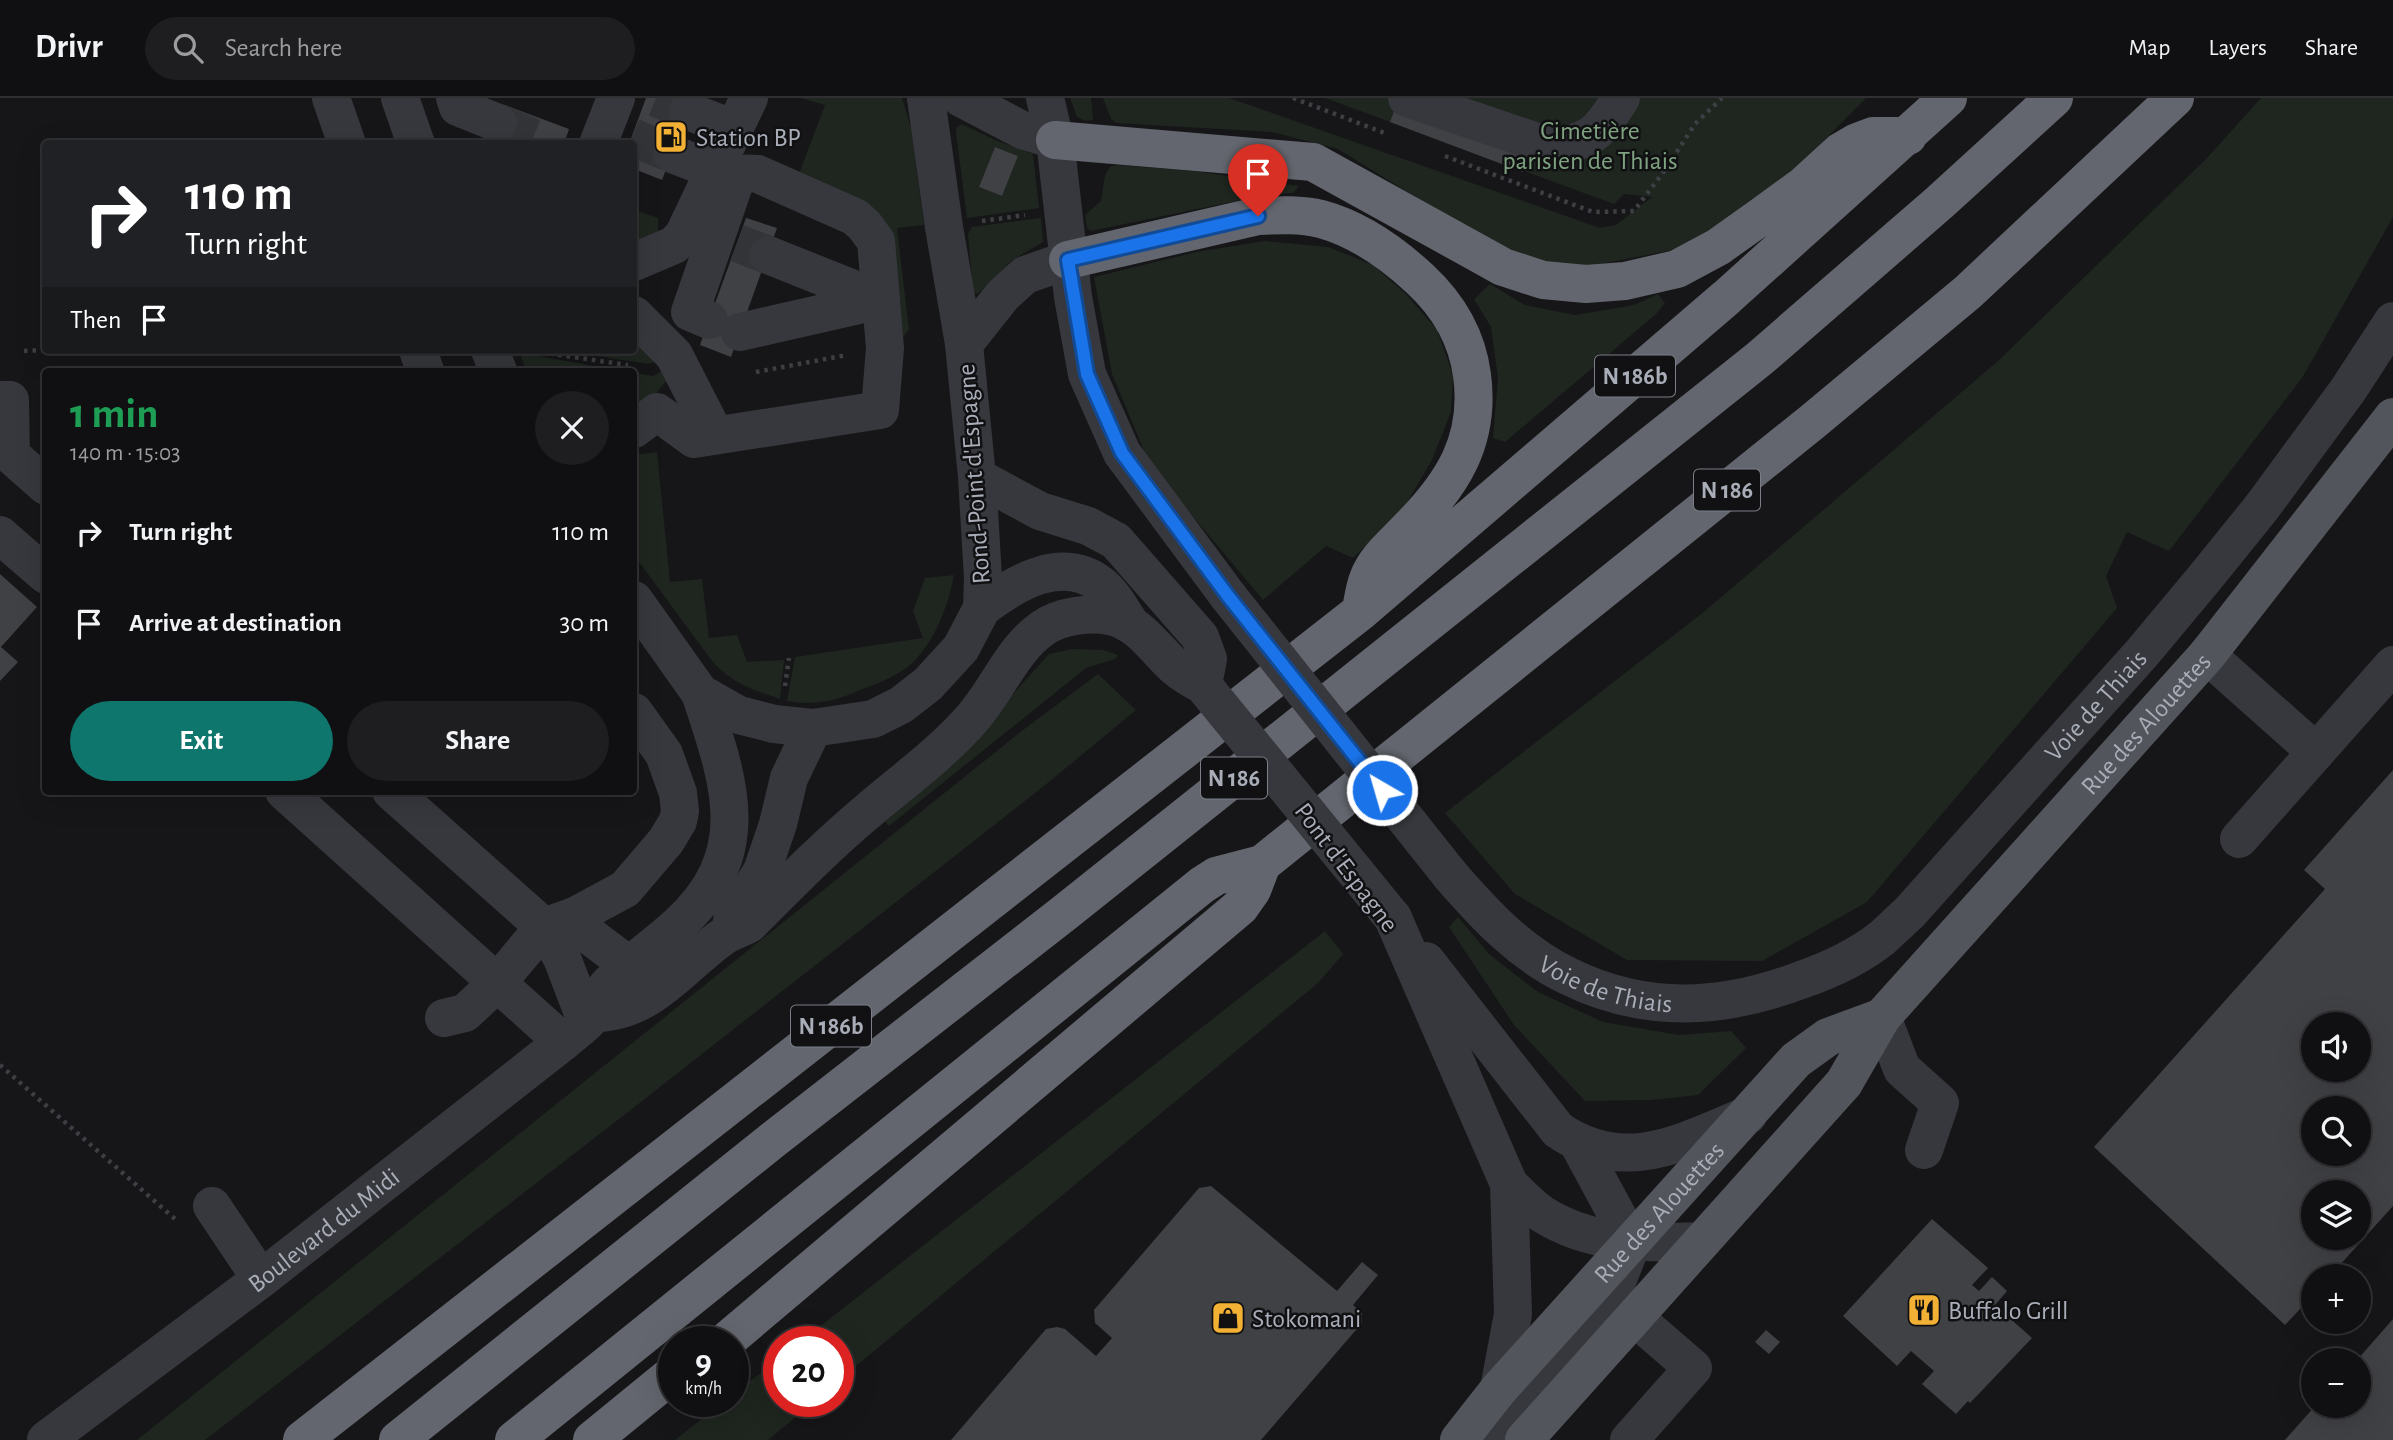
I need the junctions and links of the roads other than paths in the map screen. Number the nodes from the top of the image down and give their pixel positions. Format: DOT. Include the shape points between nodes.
graph roads {
  1 [pos="331,98"];
  2 [pos="400,98"];
  3 [pos="926,98"];
  4 [pos="961,98"];
  5 [pos="1045,98"];
  6 [pos="1407,98"];
  7 [pos="1621,98"];
  8 [pos="1948,98"];
  9 [pos="2054,98"];
  10 [pos="2175,98"];
  11 [pos="456,102"];
  12 [pos="688,111"];
  13 [pos="741,113"];
  14 [pos="484,133"];
  15 [pos="1908,136"];
  16 [pos="346,140"];
  17 [pos="415,140"];
  18 [pos="1055,140"];
  19 [pos="672,154"];
  20 [pos="714,170"];
  21 [pos="727,239"];
  22 [pos="1068,260"];
  23 [pos="637,261"];
  24 [pos="881,300"];
  25 [pos="637,318"];
  26 [pos="2393,321"];
  27 [pos="964,344"];
  28 [pos="5,400"];
  29 [pos="2393,417"];
  30 [pos="637,427"];
  31 [pos="704,437"];
  32 [pos="977,477"];
  33 [pos="42,482"];
  34 [pos="0,535"];
  35 [pos="42,572"];
  36 [pos="637,604"];
  37 [pos="982,608"];
  38 [pos="1360,612"];
  39 [pos="1130,623"];
  40 [pos="2207,655"];
  41 [pos="2393,665"];
  42 [pos="1203,685"];
  43 [pos="700,693"];
  44 [pos="637,716"];
  45 [pos="813,728"];
  46 [pos="2316,752"];
  47 [pos="288,795"];
  48 [pos="396,795"];
  49 [pos="2239,839"];
  50 [pos="1262,864"];
  51 [pos="1393,918"];
  52 [pos="560,921"];
  53 [pos="726,935"];
  54 [pos="630,966"];
  55 [pos="497,983"];
  56 [pos="1882,1017"];
  57 [pos="444,1018"];
  58 [pos="582,1025"];
  59 [pos="1748,1115"];
  60 [pos="1578,1143"];
  61 [pos="1924,1150"];
  62 [pos="1509,1184"];
  63 [pos="198,1217"];
  64 [pos="1702,1241"];
  65 [pos="1632,1243"];
  66 [pos="261,1279"];
  67 [pos="1634,1317"];
  68 [pos="744,1326"];
  69 [pos="658,1386"];
  70 [pos="1499,1389"];
  71 [pos="658,1413"];
  72 [pos="46,1440"];
  73 [pos="302,1440"];
  74 [pos="398,1440"];
  75 [pos="514,1440"];
  76 [pos="592,1440"];
  77 [pos="625,1440"];
  78 [pos="1460,1440"];
  79 [pos="1493,1440"];
  80 [pos="1524,1440"];
  81 [pos="1629,1440"];
  1 -- 16 [label="street"];
  2 -- 17 [label="street"];
  3 -- 27 [label="street, Rond-Point d'Espagne"];
  4 -- 18 [label="street" via="1023,130"];
  5 -- 18 [label="street, Voie de Thiais"];
  6 -- 7 [label="street" via="1552,147 1577,144 1602,128"];
  8 -- 15 [label="highway, N 186b"];
  9 -- 74 [label="highway, N 186" via="1759,359"];
  10 -- 50 [label="highway, N 186" via="1968,292"];
  11 -- 14 [label="street"];
  12 -- 13 [label="street"];
  13 -- 20 [label="street"];
  15 -- 18 [label="highway" via="1873,136 1857,142 1718,247 1677,269 1586,284 1543,280 1503,267 1313,162"];
  15 -- 38 [label="highway, N 186b"];
  18 -- 22 [label="street, Voie de Thiais"];
  19 -- 20 [label="street"];
  20 -- 21 [label="street"];
  21 -- 23 [label="street" via="679,242"];
  21 -- 24 [label="street"];
  21 -- 24 [label="street" via="690,312 725,326"];
  21 -- 24 [label="street" via="736,179 746,173 758,174 840,209 864,225 876,241"];
  22 -- 26 [label="street, Voie de Thiais, bridge" via="1087,374 1122,453 1228,596 1451,876 1510,938 1566,975 1653,1002 1689,1004 1739,1000 1831,970 1881,939 1909,913 2195,591 2306,449"];
  22 -- 27 [label="street" via="1025,275"];
  22 -- 38 [label="highway" via="1258,216 1289,215 1321,219 1356,233 1432,290 1453,317 1469,358 1474,388 1467,445 1454,474 1424,513 1380,558 1368,579"];
  24 -- 31 [label="street" via="885,348 880,410"];
  25 -- 31 [label="street" via="674,355"];
  27 -- 32 [label="street, Rond-Point d'Espagne"];
  28 -- 33 [label="street" via="11,455"];
  29 -- 40 [label="main road, Rue des Alouettes"];
  30 -- 31 [label="street" via="657,412"];
  32 -- 37 [label="street, Rond-Point d'Espagne"];
  32 -- 42 [label="street" via="1040,511 1088,526 1116,541 1205,646 1208,659"];
  34 -- 35 [label="street"];
  36 -- 43 [label="street, Rond-Point d'Espagne"];
  37 -- 39 [label="street, Pont d'Espagne" via="1037,576 1071,572 1099,583"];
  37 -- 45 [label="street, Rond-Point d'Espagne" via="961,648 901,705 873,719"];
  38 -- 73 [label="highway, N 186b"];
  39 -- 42 [label="street, Pont d'Espagne" via="1186,676"];
  39 -- 53 [label="street" via="1109,616 1076,617 1046,626 1014,657 990,697 946,746 867,811 749,924"];
  40 -- 46 [label="street"];
  40 -- 56 [label="main road, Rue des Alouettes"];
  41 -- 46 [label="street"];
  42 -- 51 [label="street, Pont d'Espagne, bridge"];
  43 -- 45 [label="street, Rond-Point d'Espagne" via="739,715"];
  43 -- 54 [label="street" via="723,764 730,836 725,859 692,911"];
  44 -- 52 [label="street" via="664,754 678,793 678,821 625,889"];
  45 -- 53 [label="street" via="789,778 762,871"];
  46 -- 49 [label="street"];
  47 -- 55 [label="street"];
  48 -- 52 [label="street"];
  50 -- 68 [label="highway" via="1240,907"];
  50 -- 75 [label="highway, N 186" via="1216,876 1202,886"];
  51 -- 60 [label="street" via="1559,1130"];
  51 -- 62 [label="street, Pont d'Espagne"];
  52 -- 54 [label="street" via="590,936"];
  52 -- 55 [label="street"];
  52 -- 58 [label="street" via="562,958"];
  53 -- 58 [label="street" via="653,995"];
  54 -- 58 [label="street" via="606,987"];
  55 -- 57 [label="street" via="465,1013"];
  55 -- 58 [label="street"];
  56 -- 59 [label="main road, Rue des Alouettes" via="1828,1037 1796,1060"];
  56 -- 61 [label="street" via="1902,1069 1940,1103"];
  56 -- 64 [label="main road, Rue des Alouettes" via="1844,1083"];
  58 -- 66 [label="street, Boulevard du Midi"];
  59 -- 60 [label="street" via="1649,1152 1623,1153"];
  59 -- 65 [label="main road, Rue des Alouettes"];
  60 -- 65 [label="street"];
  62 -- 65 [label="street" via="1540,1213 1563,1225"];
  62 -- 70 [label="street" via="1513,1314"];
  63 -- 66 [label="street"];
  64 -- 65 [label="street"];
  64 -- 67 [label="main road, Rue des Alouettes"];
  65 -- 70 [label="main road, Rue des Alouettes"];
  65 -- 79 [label="street" via="1603,1318"];
  66 -- 72 [label="street, Boulevard du Midi"];
  67 -- 80 [label="main road, Rue des Alouettes"];
  67 -- 81 [label="street" via="1693,1368"];
  69 -- 76 [label="highway"];
  70 -- 78 [label="main road, Rue des Alouettes"];
  71 -- 77 [label="highway"];
}
